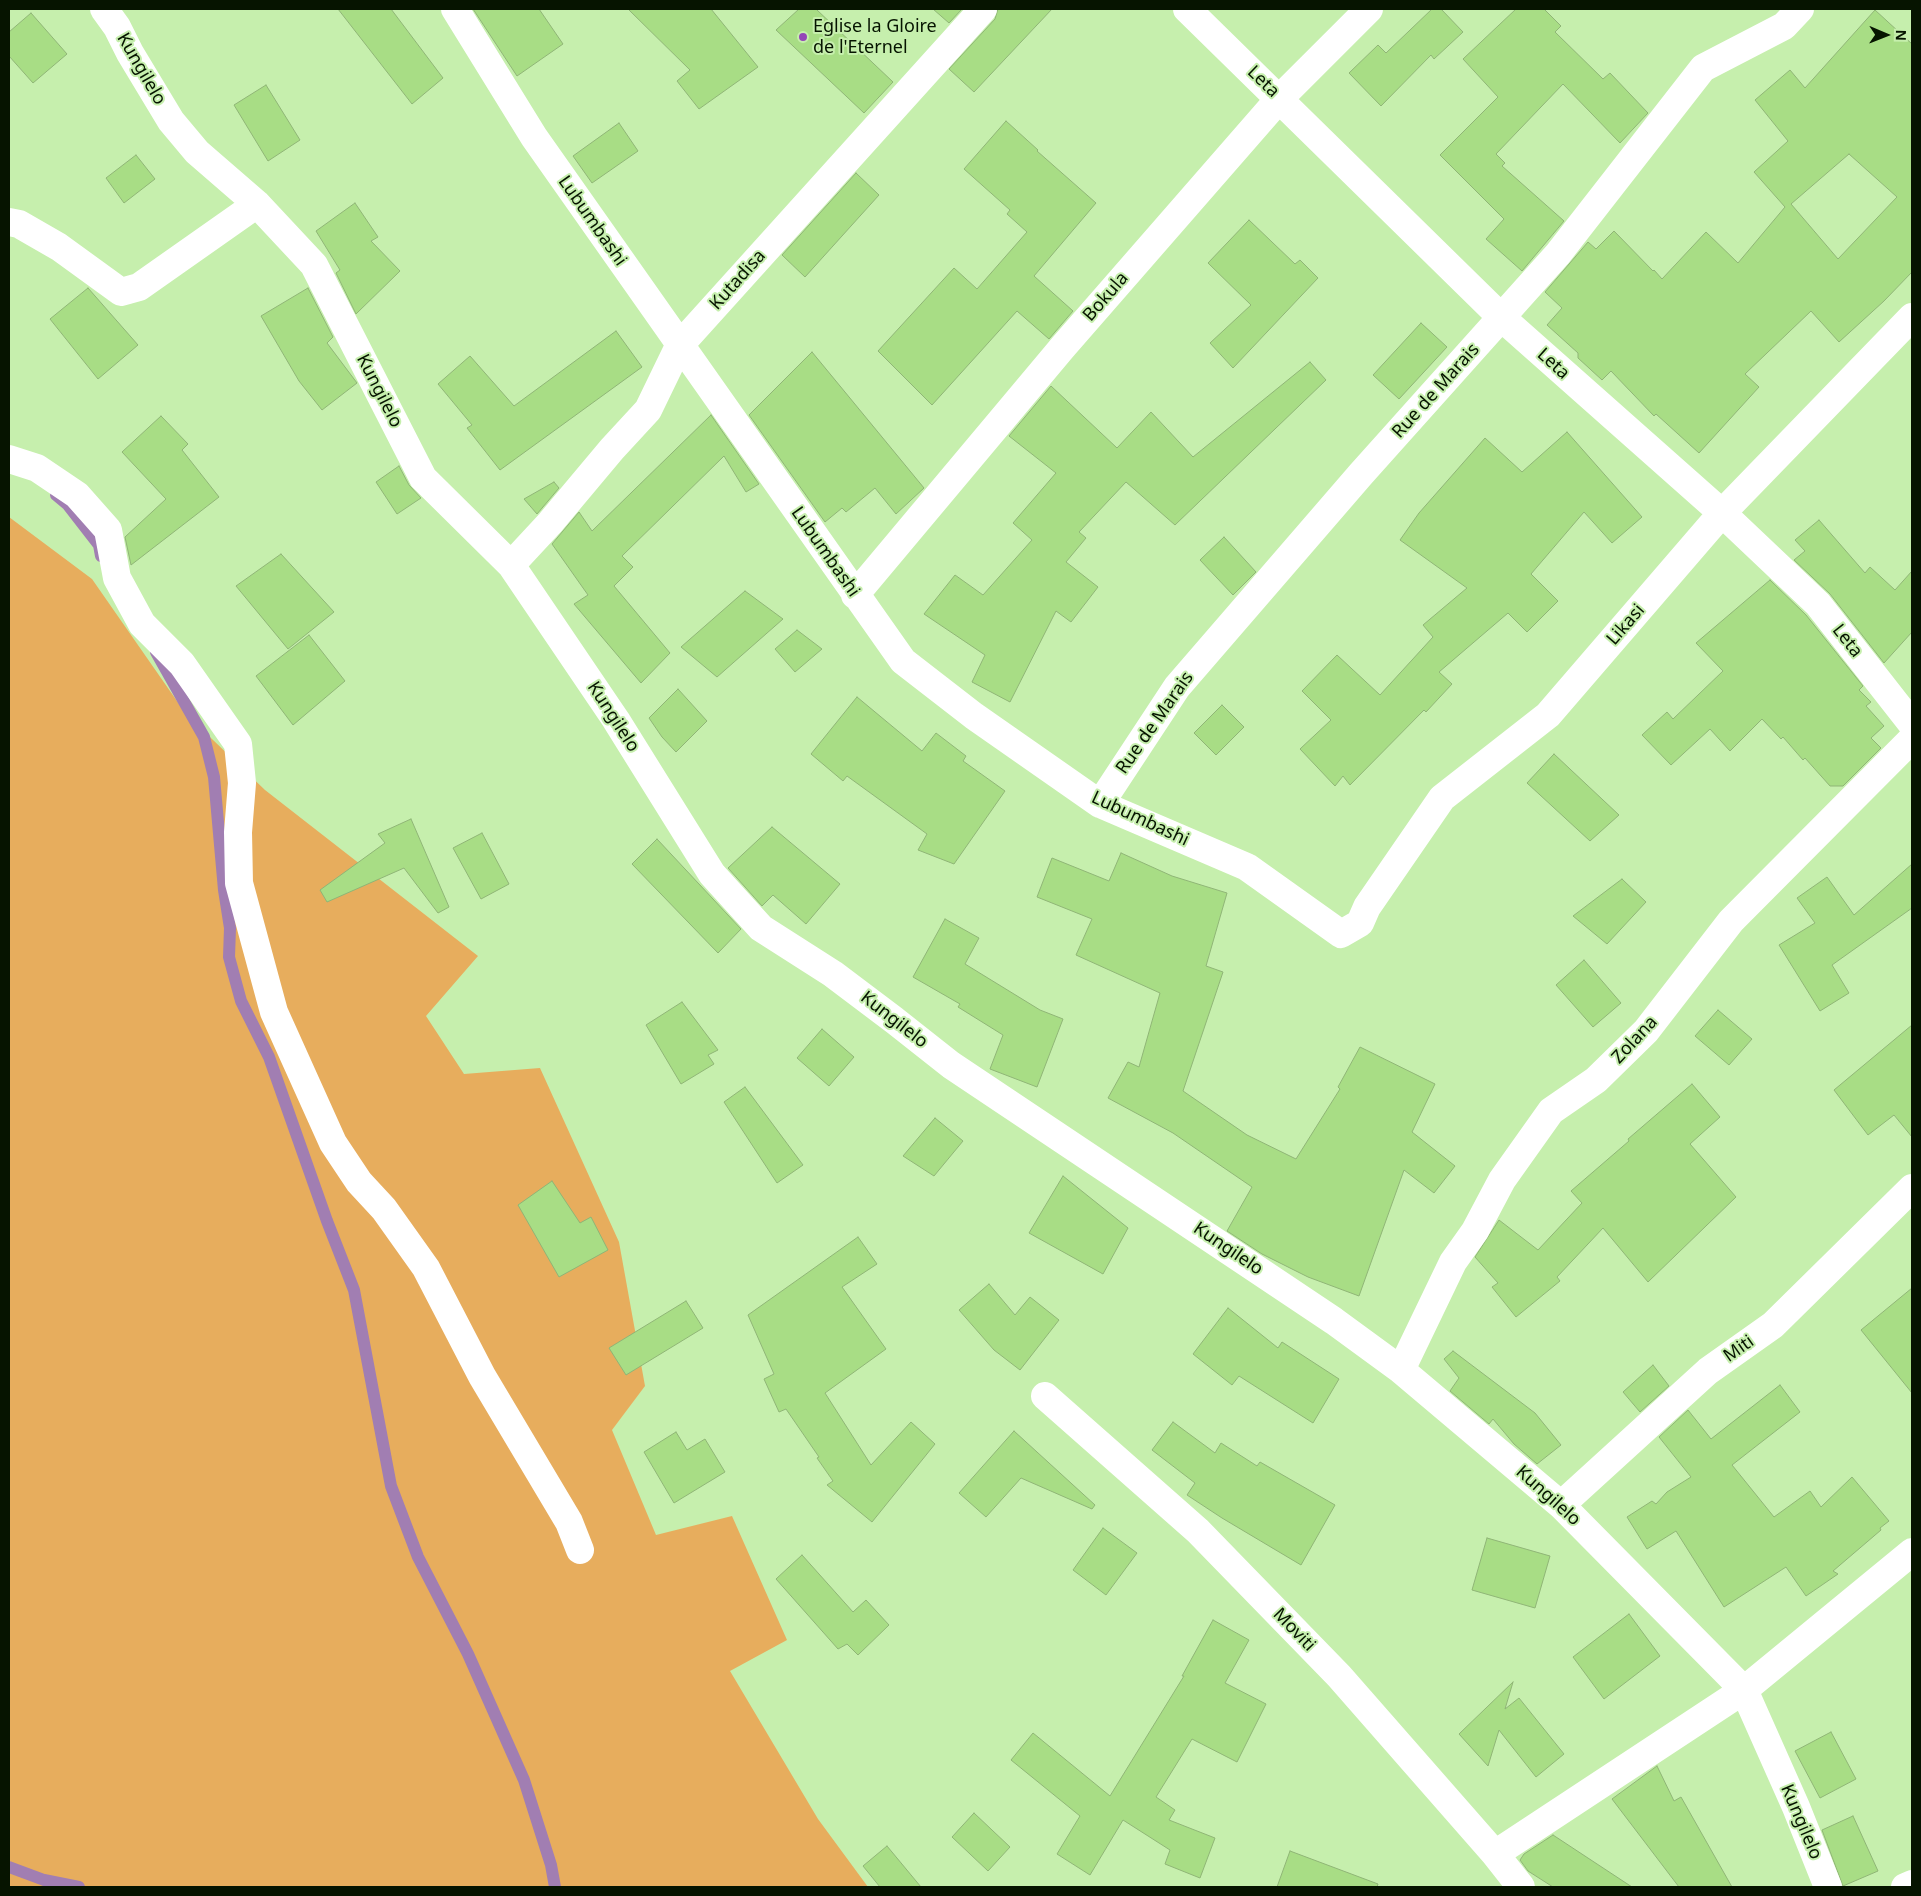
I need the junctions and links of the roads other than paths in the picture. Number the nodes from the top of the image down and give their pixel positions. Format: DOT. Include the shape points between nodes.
graph roads {
  1 [pos="104,9"];
  2 [pos="454,9"];
  3 [pos="983,9"];
  4 [pos="1187,9"];
  5 [pos="1369,9"];
  6 [pos="1800,9"];
  7 [pos="1280,98"];
  8 [pos="257,204"];
  9 [pos="9,222"];
  10 [pos="1912,317"];
  11 [pos="1502,318"];
  12 [pos="679,346"];
  13 [pos="9,459"];
  14 [pos="1722,513"];
  15 [pos="511,564"];
  16 [pos="855,595"];
  17 [pos="1912,724"];
  18 [pos="1912,739"];
  19 [pos="1100,804"];
  20 [pos="1346,932"];
  21 [pos="1912,1188"];
  22 [pos="1401,1370"];
  23 [pos="1045,1396"];
  24 [pos="1561,1505"];
  25 [pos="580,1550"];
  26 [pos="1912,1552"];
  27 [pos="1744,1690"];
  28 [pos="1495,1854"];
  29 [pos="1912,1884"];
  30 [pos="1521,1887"];
  31 [pos="1828,1887"];
  32 [pos="1905,1887"];
  1 -- 8 [label="street, Kungilelo" via="171,121 197,152"];
  2 -- 12 [label="street, Lubumbashi" via="534,138"];
  3 -- 12 [label="street, Kutadisa"];
  4 -- 7 [label="street, Leta"];
  5 -- 7 [label="street, Bokula"];
  6 -- 11 [label="street, Rue de Marais" via="1784,26 1703,68 1558,254"];
  7 -- 11 [label="street, Leta"];
  7 -- 16 [label="street, Bokula" via="1062,348"];
  8 -- 9 [label="street" via="139,287 121,292 59,247 19,224"];
  8 -- 15 [label="street, Kungilelo" via="314,265 423,478"];
  10 -- 14 [label="street, Likasi"];
  11 -- 14 [label="street, Leta"];
  11 -- 19 [label="street, Rue de Marais" via="1361,474 1177,687"];
  12 -- 15 [label="street, Kutadisa" via="648,410"];
  12 -- 16 [label="street, Lubumbashi"];
  13 -- 25 [label="street" via="37,468 77,495 108,530 117,578 142,624 182,664 238,744 242,783 238,832 239,883 274,1012 333,1143 426,1268 482,1376 569,1522"];
  14 -- 17 [label="street, Leta" via="1818,604"];
  14 -- 20 [label="street, Likasi" via="1548,715 1442,798 1367,907 1360,923"];
  15 -- 22 [label="street, Kungilelo" via="616,720 712,874 761,928 832,974 951,1065 1334,1321"];
  16 -- 19 [label="street, Lubumbashi" via="903,660 974,716"];
  18 -- 22 [label="street, Zolana" via="1731,921 1646,1031 1596,1080 1551,1112 1502,1180 1475,1231 1452,1262"];
  19 -- 20 [label="street, Lubumbashi" via="1247,867 1340,934"];
  21 -- 24 [label="street, Miti" via="1773,1325 1708,1371"];
  22 -- 24 [label="street, Kungilelo"];
  23 -- 28 [label="street, Moviti" via="1198,1531 1339,1676"];
  24 -- 27 [label="street, Kungilelo"];
  26 -- 27 [label="street"];
  27 -- 28 [label="street"];
  27 -- 31 [label="street, Kungilelo"];
  28 -- 30 [label="street, Moviti"];
  29 -- 32 [label="street"];
}
